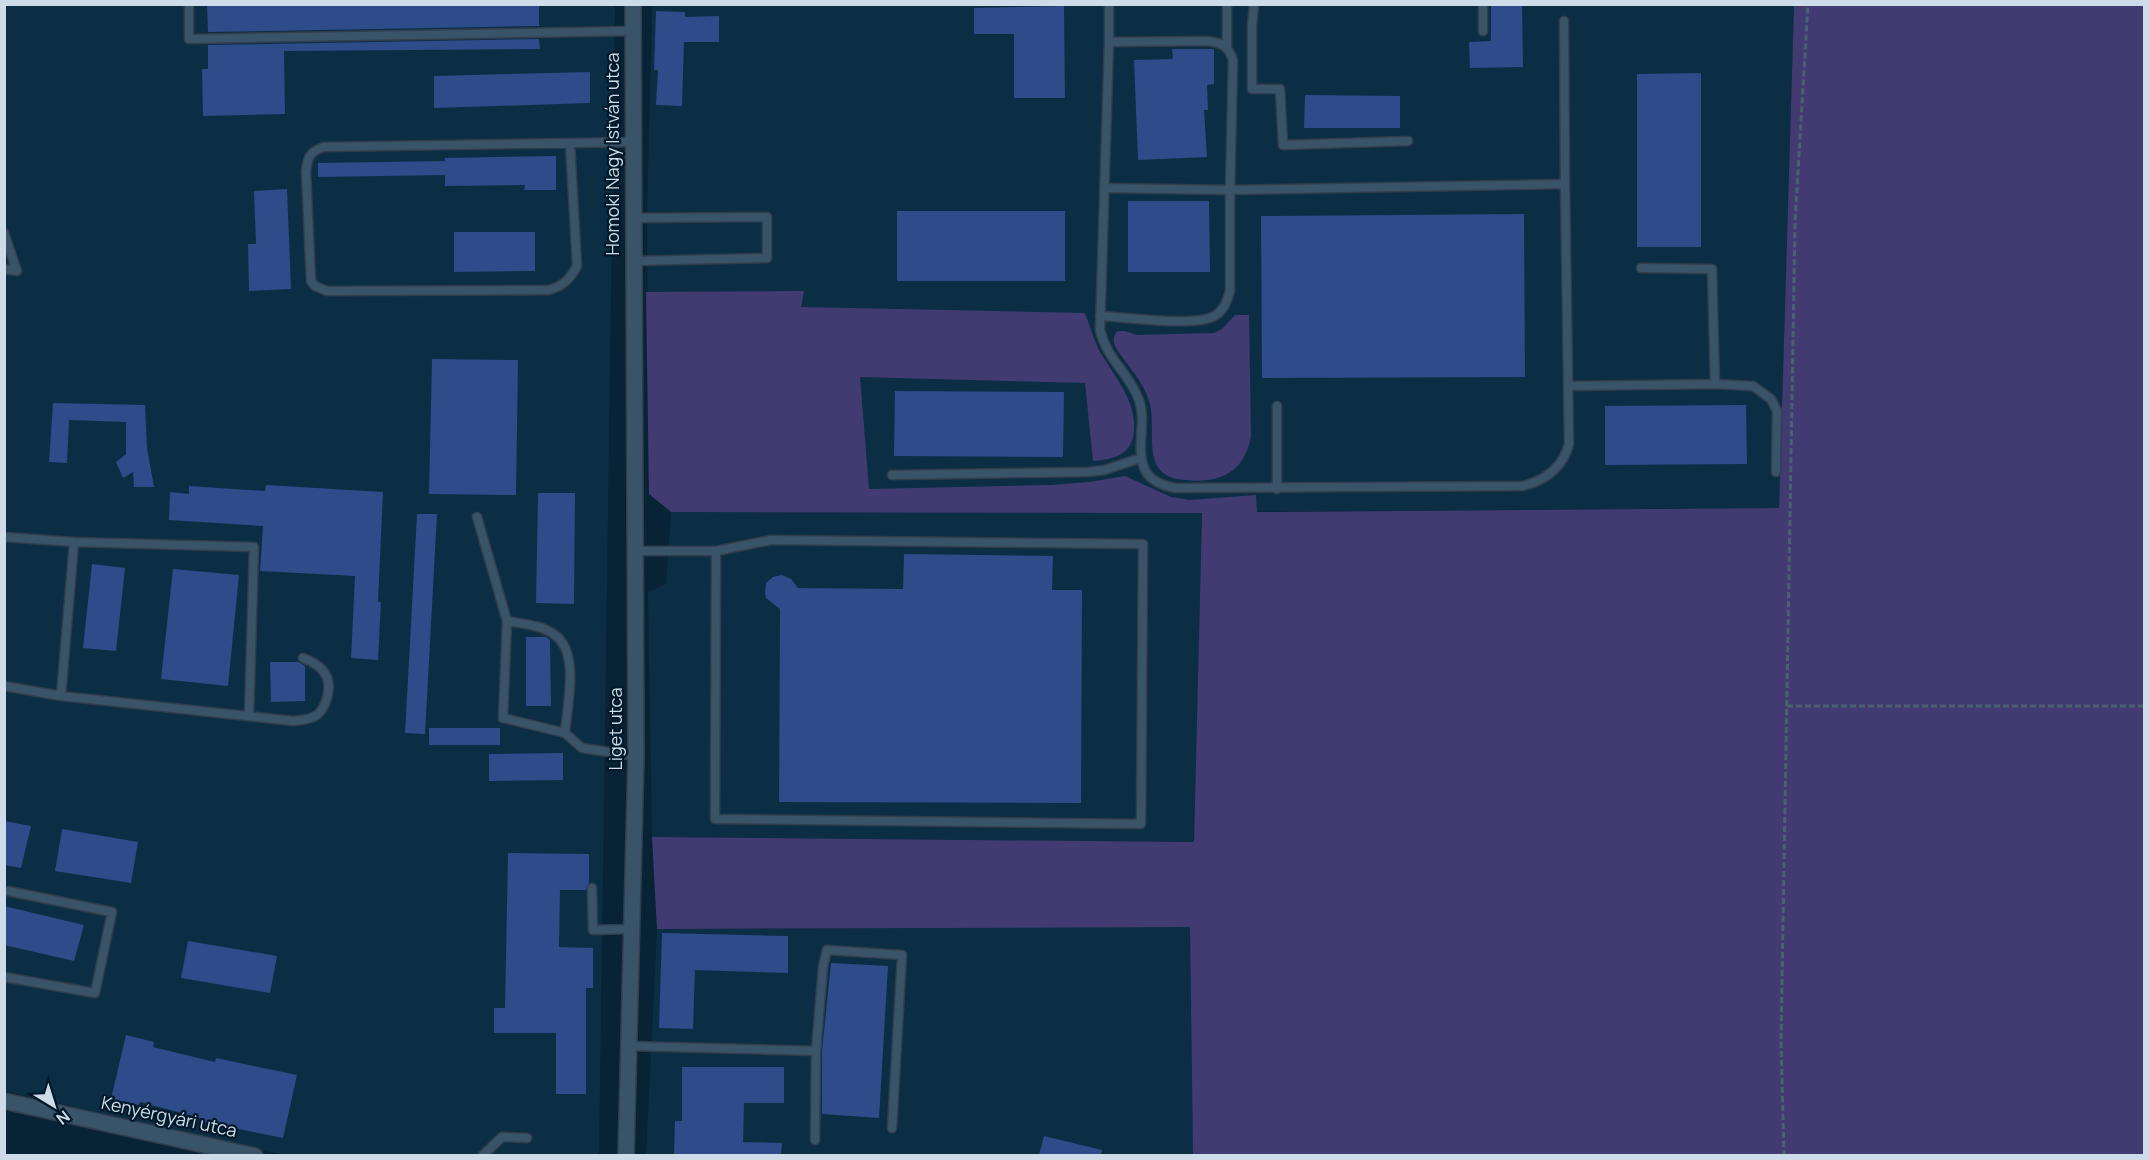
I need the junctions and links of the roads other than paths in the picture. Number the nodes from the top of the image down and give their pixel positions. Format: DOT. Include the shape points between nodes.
graph roads {
  1 [pos="189,4"];
  2 [pos="633,4"];
  3 [pos="1109,4"];
  4 [pos="1227,4"];
  5 [pos="1254,4"];
  6 [pos="1483,4"];
  7 [pos="1564,21"];
  8 [pos="633,31"];
  9 [pos="1483,31"];
  10 [pos="1109,42"];
  11 [pos="1227,47"];
  12 [pos="1408,141"];
  13 [pos="633,142"];
  14 [pos="570,143"];
  15 [pos="1565,184"];
  16 [pos="1105,188"];
  17 [pos="1230,190"];
  18 [pos="633,218"];
  19 [pos="4,233"];
  20 [pos="633,261"];
  21 [pos="1641,268"];
  22 [pos="4,269"];
  23 [pos="633,303"];
  24 [pos="1100,316"];
  25 [pos="1715,384"];
  26 [pos="1569,386"];
  27 [pos="1277,406"];
  28 [pos="1141,458"];
  29 [pos="1776,472"];
  30 [pos="892,475"];
  31 [pos="1277,489"];
  32 [pos="477,517"];
  33 [pos="4,537"];
  34 [pos="74,542"];
  35 [pos="635,551"];
  36 [pos="716,551"];
  37 [pos="507,621"];
  38 [pos="303,658"];
  39 [pos="4,686"];
  40 [pos="61,696"];
  41 [pos="249,716"];
  42 [pos="565,732"];
  43 [pos="636,756"];
  44 [pos="592,888"];
  45 [pos="8,891"];
  46 [pos="632,929"];
  47 [pos="4,977"];
  48 [pos="629,1046"];
  49 [pos="816,1051"];
  50 [pos="4,1101"];
  51 [pos="892,1128"];
  52 [pos="527,1138"];
  53 [pos="815,1140"];
  54 [pos="255,1155"];
  55 [pos="482,1155"];
  56 [pos="626,1155"];
  1 -- 8 [label="lane" via="189,39"];
  2 -- 8 [label="street, Homoki Nagy István utca"];
  3 -- 10 [label="lane"];
  4 -- 11 [label="lane"];
  5 -- 12 [label="lane" via="1252,89 1280,89 1283,145"];
  6 -- 9 [label="lane"];
  7 -- 15 [label="lane"];
  8 -- 13 [label="street, Homoki Nagy István utca"];
  10 -- 11 [label="lane" via="1208,41"];
  10 -- 16 [label="lane"];
  11 -- 17 [label="lane" via="1233,60"];
  13 -- 14 [label="lane"];
  13 -- 18 [label="street, Homoki Nagy István utca"];
  14 -- 14 [label="lane" via="577,266 561,285 549,290 327,291 311,281 306,172 310,155 316,150"];
  15 -- 17 [label="lane"];
  15 -- 26 [label="lane"];
  16 -- 17 [label="lane"];
  16 -- 24 [label="lane"];
  17 -- 24 [label="lane" via="1230,291 1226,305 1217,315 1188,322"];
  18 -- 20 [label="street, Homoki Nagy István utca"];
  18 -- 20 [label="lane" via="767,217 767,258"];
  19 -- 22 [label="lane" via="17,271"];
  20 -- 23 [label="street, Homoki Nagy István utca"];
  21 -- 25 [label="lane" via="1712,269"];
  23 -- 35 [label="street, Liget utca"];
  24 -- 28 [label="lane" via="1104,346 1139,400"];
  25 -- 26 [label="lane"];
  25 -- 29 [label="lane" via="1753,386 1771,399 1776,411"];
  26 -- 31 [label="lane" via="1566,456 1537,483"];
  27 -- 31 [label="lane"];
  28 -- 30 [label="lane" via="1088,472"];
  28 -- 31 [label="lane" via="1149,476 1165,486"];
  32 -- 37 [label="lane"];
  33 -- 34 [label="lane"];
  34 -- 40 [label="lane"];
  34 -- 41 [label="lane" via="254,547"];
  35 -- 36 [label="lane"];
  35 -- 43 [label="street, Liget utca"];
  36 -- 36 [label="lane" via="771,540 1143,544 1141,824 715,819"];
  37 -- 42 [label="lane" via="542,628 564,643 570,670"];
  37 -- 42 [label="lane" via="503,718"];
  38 -- 41 [label="lane" via="314,662 327,675 328,693 317,715 293,721"];
  39 -- 40 [label="lane"];
  40 -- 41 [label="lane"];
  42 -- 43 [label="lane" via="582,748"];
  43 -- 46 [label="street, Liget utca"];
  44 -- 46 [label="lane" via="593,930"];
  45 -- 47 [label="lane" via="112,912 95,993"];
  46 -- 48 [label="street, Liget utca"];
  48 -- 49 [label="lane"];
  48 -- 56 [label="street, Liget utca"];
  49 -- 51 [label="lane" via="822,967 827,950 902,955"];
  49 -- 53 [label="lane"];
  50 -- 54 [label="street, Kenyérgyári utca"];
  52 -- 55 [label="lane" via="501,1137"];
}
